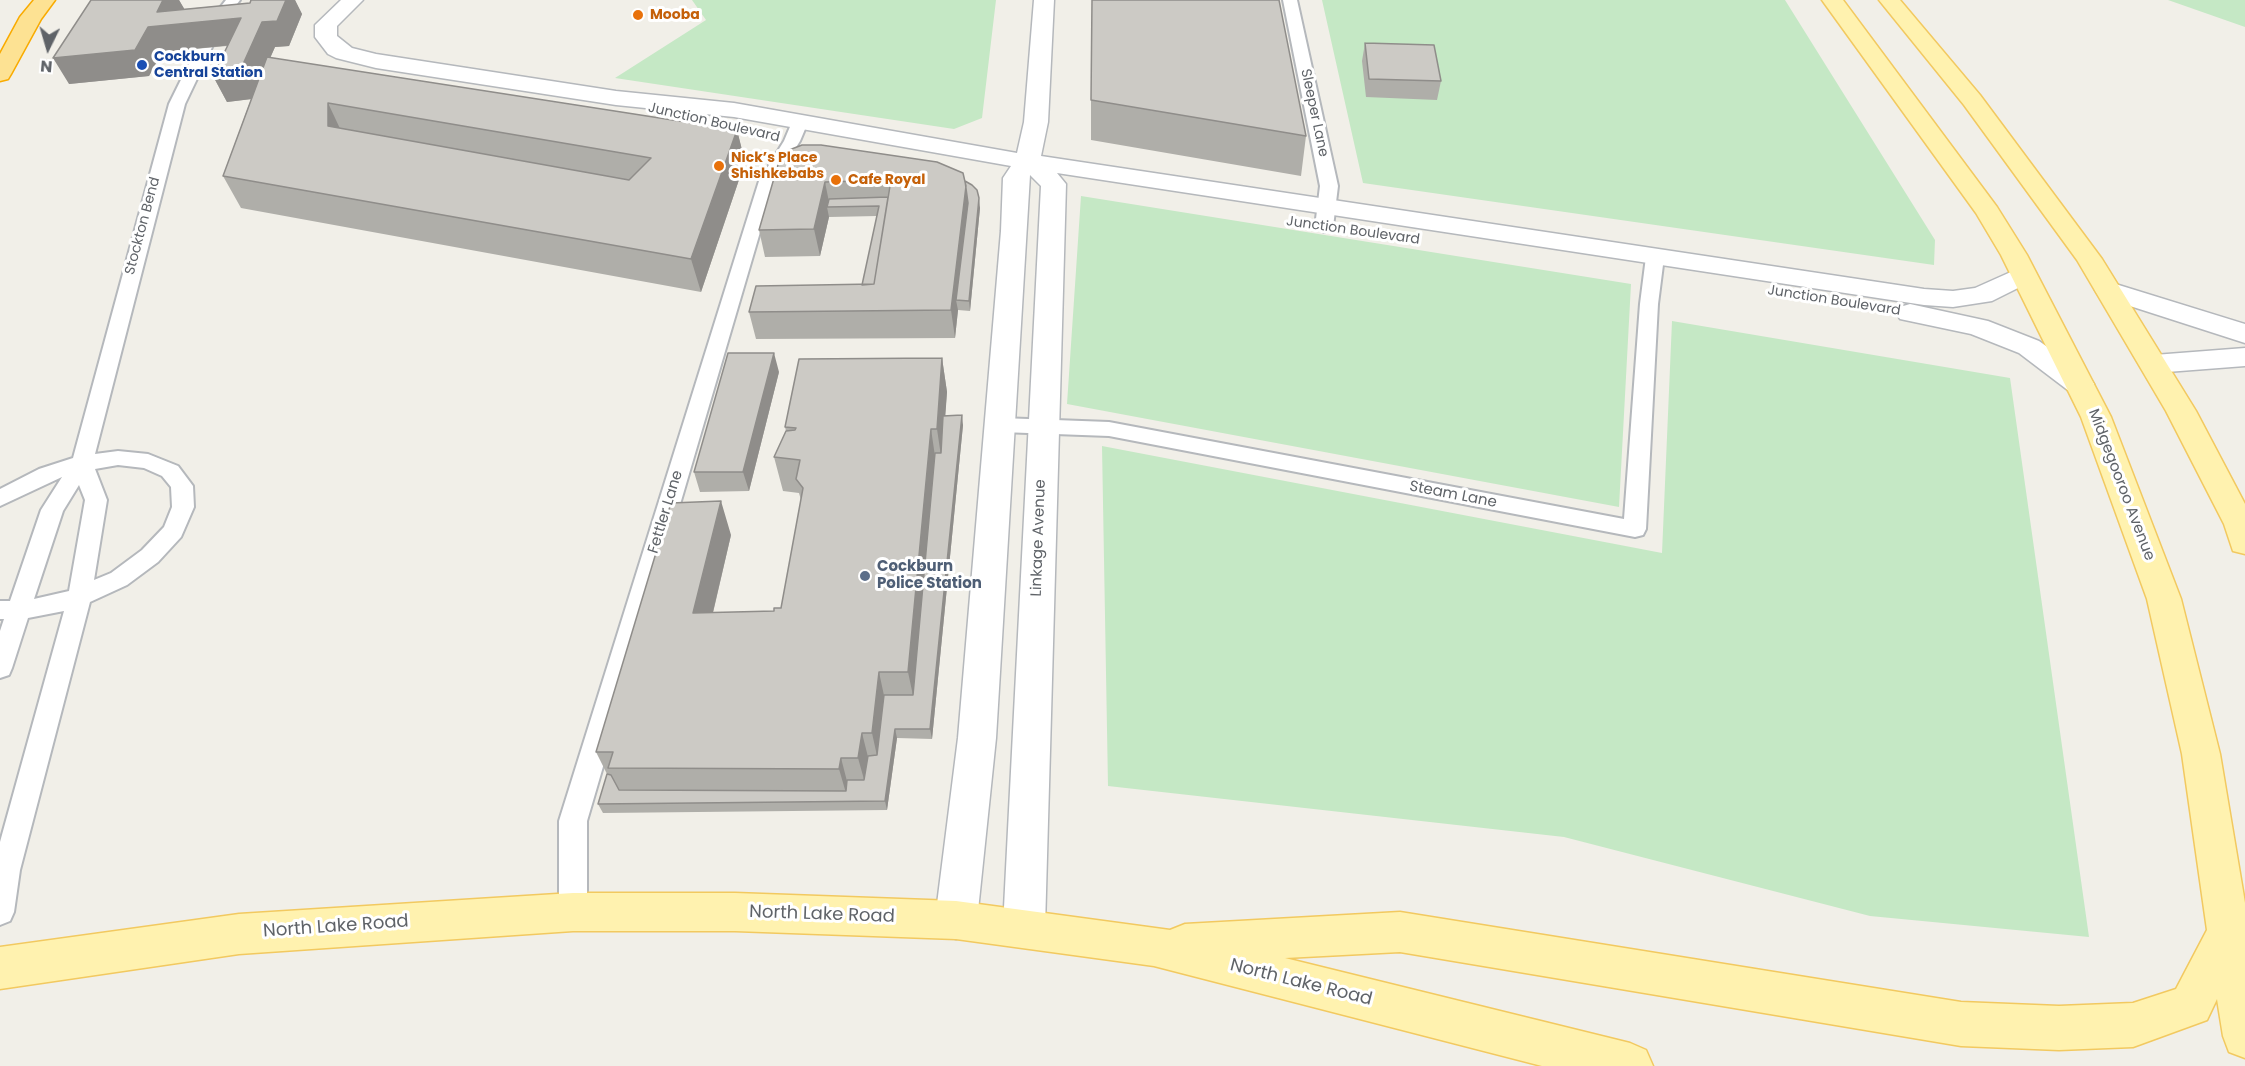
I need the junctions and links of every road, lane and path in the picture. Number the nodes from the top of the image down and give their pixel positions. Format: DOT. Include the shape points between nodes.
graph roads {
  1 [pos="45,0"];
  2 [pos="233,0"];
  3 [pos="353,0"];
  4 [pos="1044,0"];
  5 [pos="1290,0"];
  6 [pos="1832,0"];
  7 [pos="1888,0"];
  8 [pos="0,74"];
  9 [pos="796,131"];
  10 [pos="1022,170"];
  11 [pos="1054,184"];
  12 [pos="1326,217"];
  13 [pos="1654,266"];
  14 [pos="2022,275"];
  15 [pos="2109,290"];
  16 [pos="2245,334"];
  17 [pos="2245,357"];
  18 [pos="2154,364"];
  19 [pos="2079,384"];
  20 [pos="1001,424"];
  21 [pos="1043,425"];
  22 [pos="82,463"];
  23 [pos="0,498"];
  24 [pos="2244,532"];
  25 [pos="80,597"];
  26 [pos="9,611"];
  27 [pos="0,668"];
  28 [pos="0,912"];
  29 [pos="573,912"];
  30 [pos="956,920"];
  31 [pos="1024,927"];
  32 [pos="2229,932"];
  33 [pos="1154,946"];
  34 [pos="0,969"];
  35 [pos="2245,1036"];
  36 [pos="1630,1066"];
  1 -- 8 [label="highway" via="31,17"];
  2 -- 22 [label="lane, Stockton Bend" via="218,20 177,104"];
  3 -- 9 [label="street, Junction Boulevard" via="326,25 328,42 353,57 616,98 677,116"];
  4 -- 10 [label="street" via="1036,122"];
  5 -- 12 [label="lane, Sleeper Lane" via="1329,186"];
  6 -- 14 [label="main road, Midgegooroo Avenue" via="1988,212"];
  7 -- 15 [label="main road" via="1971,100"];
  9 -- 10 [label="street, Junction Boulevard"];
  9 -- 29 [label="lane, Fettler Lane" via="767,181 573,821"];
  10 -- 11 [label="street"];
  10 -- 12 [label="street, Junction Boulevard"];
  10 -- 20 [label="street"];
  11 -- 12 [label="street, Junction Boulevard"];
  11 -- 21 [label="street, Linkage Avenue"];
  12 -- 13 [label="street, Junction Boulevard"];
  13 -- 14 [label="street, Junction Boulevard" via="1932,298 1982,295"];
  13 -- 19 [label="street, Junction Boulevard" via="1978,327 2029,347"];
  13 -- 21 [label="lane, Steam Lane" via="1635,529 1109,429"];
  14 -- 19 [label="main road, Midgegooroo Avenue"];
  15 -- 16 [label="street"];
  15 -- 18 [label="main road"];
  17 -- 18 [label="street"];
  18 -- 24 [label="main road"];
  19 -- 32 [label="main road, Midgegooroo Avenue" via="2096,417 2164,599 2201,754"];
  20 -- 21 [label="lane, Steam Lane"];
  20 -- 30 [label="street" via="977,738"];
  21 -- 31 [label="street, Linkage Avenue"];
  22 -- 23 [label="lane" via="47,474"];
  22 -- 25 [label="lane" via="96,500"];
  22 -- 25 [label="lane" via="118,458 148,461 170,471 182,486 183,507 173,531 150,556 119,579"];
  22 -- 26 [label="lane, Stockton Bend" via="52,510"];
  25 -- 26 [label="lane"];
  25 -- 28 [label="lane" via="6,870"];
  26 -- 27 [label="lane, Stockton Bend"];
  29 -- 30 [label="main road, North Lake Road" via="735,912"];
  29 -- 34 [label="main road, North Lake Road" via="239,933"];
  30 -- 31 [label="main road, North Lake Road"];
  31 -- 33 [label="main road, North Lake Road"];
  32 -- 33 [label="main road" via="2191,1005 2133,1025 2059,1028 1961,1024 1400,932"];
  32 -- 35 [label="main road, Midgegooroo Avenue"];
  33 -- 36 [label="main road, North Lake Road"];
}
